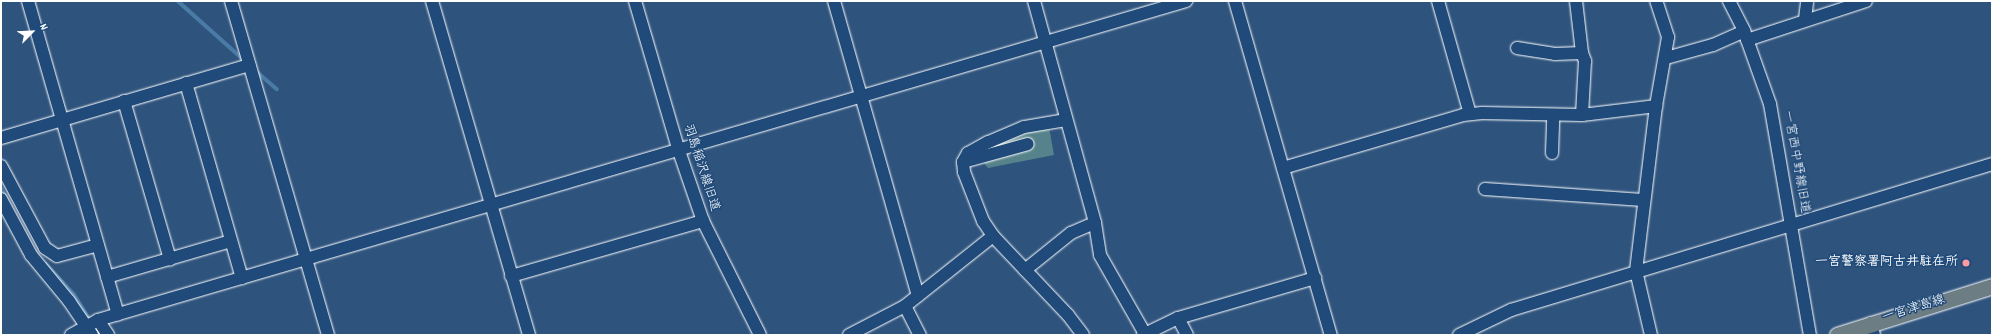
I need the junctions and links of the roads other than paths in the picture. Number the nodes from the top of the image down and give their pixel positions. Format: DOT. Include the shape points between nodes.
graph roads {
  1 [pos="28,1"];
  2 [pos="230,1"];
  3 [pos="432,1"];
  4 [pos="635,1"];
  5 [pos="834,1"];
  6 [pos="1034,1"];
  7 [pos="1186,1"];
  8 [pos="1235,1"];
  9 [pos="1438,1"];
  10 [pos="1576,1"];
  11 [pos="1656,1"];
  12 [pos="1729,1"];
  13 [pos="1866,1"];
  14 [pos="1807,3"];
  15 [pos="1805,19"];
  16 [pos="1746,35"];
  17 [pos="1046,44"];
  18 [pos="1517,48"];
  19 [pos="1582,53"];
  20 [pos="1666,58"];
  21 [pos="249,65"];
  22 [pos="186,83"];
  23 [pos="862,97"];
  24 [pos="124,101"];
  25 [pos="1656,106"];
  26 [pos="1470,114"];
  27 [pos="1553,115"];
  28 [pos="1582,115"];
  29 [pos="62,120"];
  30 [pos="1066,120"];
  31 [pos="1,138"];
  32 [pos="1028,144"];
  33 [pos="679,151"];
  34 [pos="1552,153"];
  35 [pos="963,162"];
  36 [pos="1992,164"];
  37 [pos="1,166"];
  38 [pos="1283,168"];
  39 [pos="1485,188"];
  40 [pos="1643,200"];
  41 [pos="2,203"];
  42 [pos="492,206"];
  43 [pos="703,221"];
  44 [pos="1095,223"];
  45 [pos="1792,226"];
  46 [pos="993,236"];
  47 [pos="231,240"];
  48 [pos="98,245"];
  49 [pos="170,259"];
  50 [pos="306,260"];
  51 [pos="1025,270"];
  52 [pos="1636,272"];
  53 [pos="511,276"];
  54 [pos="107,277"];
  55 [pos="242,278"];
  56 [pos="1315,278"];
  57 [pos="1992,286"];
  58 [pos="918,295"];
  59 [pos="905,306"];
  60 [pos="118,314"];
  61 [pos="1178,318"];
  62 [pos="98,320"];
  63 [pos="1873,329"];
  64 [pos="89,330"];
  65 [pos="1144,334"];
  66 [pos="71,335"];
  67 [pos="108,335"];
  68 [pos="328,335"];
  69 [pos="530,335"];
  70 [pos="760,335"];
  71 [pos="849,335"];
  72 [pos="920,335"];
  73 [pos="1083,335"];
  74 [pos="1187,335"];
  75 [pos="1331,335"];
  76 [pos="1460,335"];
  77 [pos="1651,335"];
  78 [pos="1810,335"];
  79 [pos="1836,335"];
  1 -- 29 [label="street"];
  2 -- 21 [label="street"];
  3 -- 42 [label="street"];
  4 -- 33 [label="street, 羽島稲沢線旧道"];
  5 -- 23 [label="street"];
  6 -- 17 [label="street"];
  7 -- 17 [label="street"];
  8 -- 38 [label="street"];
  9 -- 26 [label="street"];
  10 -- 19 [label="street"];
  11 -- 20 [label="street" via="1668,37"];
  12 -- 16 [label="street, 一宮西中野線旧道"];
  13 -- 15 [label="street"];
  14 -- 15 [label="street"];
  15 -- 16 [label="street"];
  16 -- 20 [label="street"];
  16 -- 45 [label="street, 一宮西中野線旧道" via="1770,104"];
  17 -- 23 [label="street"];
  17 -- 30 [label="street"];
  18 -- 19 [label="street" via="1555,54"];
  19 -- 28 [label="street" via="1585,61"];
  20 -- 25 [label="street"];
  21 -- 22 [label="street"];
  21 -- 50 [label="street"];
  22 -- 24 [label="street"];
  22 -- 47 [label="street"];
  23 -- 33 [label="street"];
  23 -- 58 [label="street"];
  24 -- 29 [label="street"];
  24 -- 49 [label="street"];
  25 -- 28 [label="street"];
  25 -- 40 [label="street"];
  26 -- 27 [label="street"];
  26 -- 38 [label="street"];
  27 -- 28 [label="street"];
  27 -- 34 [label="street"];
  29 -- 31 [label="street"];
  29 -- 48 [label="street"];
  30 -- 35 [label="street" via="1024,128 968,153"];
  30 -- 44 [label="street"];
  32 -- 35 [label="street"];
  33 -- 42 [label="street"];
  33 -- 43 [label="street, 羽島稲沢線旧道"];
  35 -- 46 [label="street" via="964,172 978,207"];
  36 -- 45 [label="street"];
  37 -- 48 [label="street" via="45,248 57,256"];
  38 -- 56 [label="street"];
  39 -- 40 [label="street"];
  40 -- 52 [label="street"];
  41 -- 64 [label="street" via="31,255"];
  42 -- 50 [label="street"];
  42 -- 53 [label="street"];
  43 -- 53 [label="street"];
  43 -- 70 [label="street, 羽島稲沢線旧道"];
  44 -- 51 [label="street" via="1071,233"];
  44 -- 65 [label="street" via="1100,255"];
  45 -- 52 [label="street"];
  45 -- 78 [label="street, 一宮西中野線旧道"];
  46 -- 51 [label="street"];
  46 -- 58 [label="street"];
  47 -- 49 [label="street"];
  47 -- 55 [label="street"];
  48 -- 54 [label="street"];
  49 -- 54 [label="street"];
  50 -- 55 [label="street"];
  50 -- 68 [label="street"];
  51 -- 73 [label="street" via="1068,315"];
  52 -- 76 [label="street" via="1511,310"];
  52 -- 77 [label="street"];
  53 -- 69 [label="street"];
  54 -- 60 [label="street"];
  55 -- 60 [label="street"];
  56 -- 61 [label="street"];
  56 -- 75 [label="street"];
  57 -- 63 [label="main road, 一宮津島線"];
  58 -- 59 [label="street"];
  59 -- 71 [label="street"];
  59 -- 72 [label="street"];
  60 -- 62 [label="street"];
  61 -- 65 [label="street"];
  61 -- 74 [label="street"];
  62 -- 64 [label="street"];
  62 -- 67 [label="street"];
  63 -- 79 [label="main road, 一宮津島線"];
  64 -- 66 [label="street"];
}
